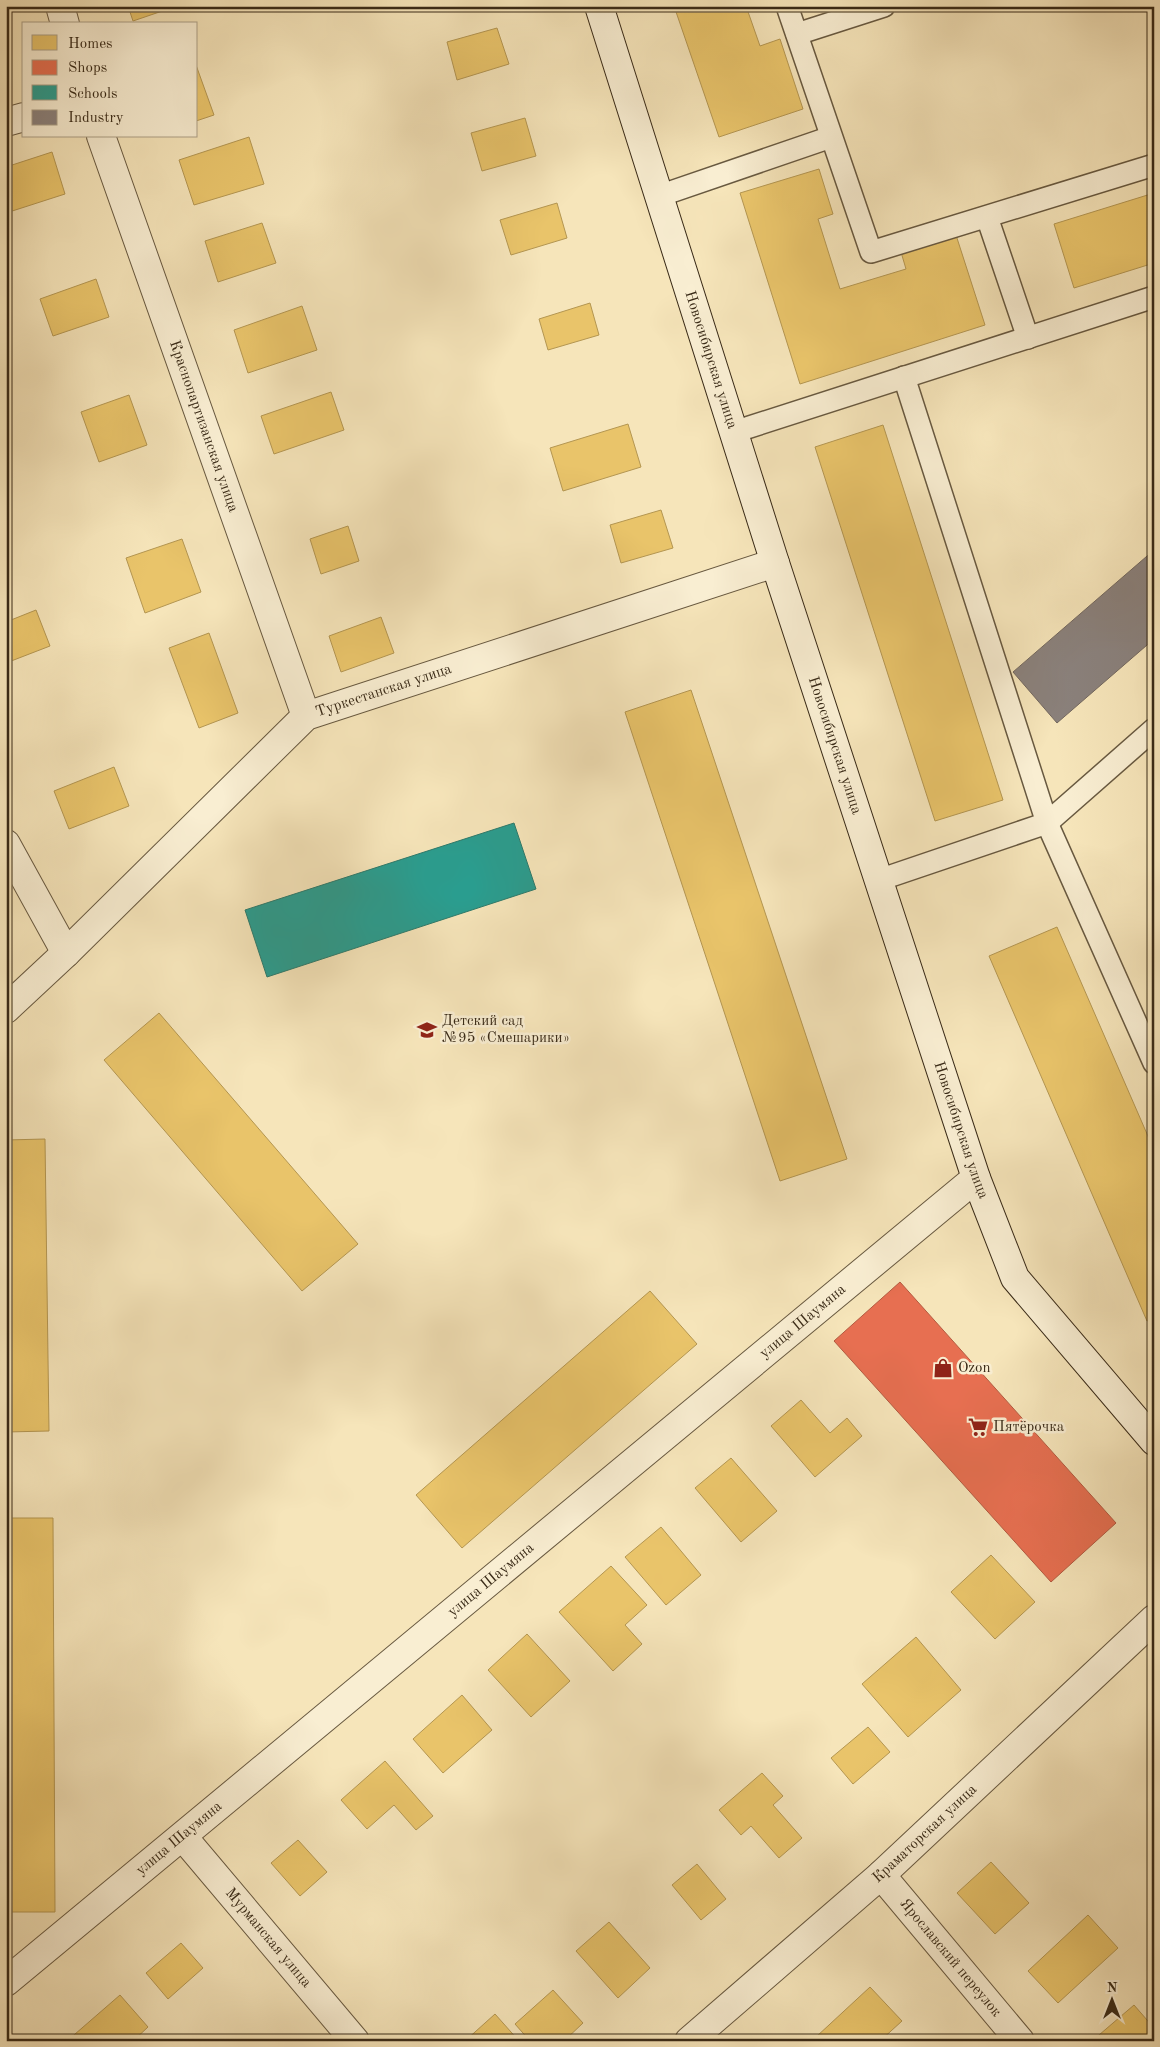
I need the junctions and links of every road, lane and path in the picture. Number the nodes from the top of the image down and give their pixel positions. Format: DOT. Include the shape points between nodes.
graph roads {
  1 [pos="60,6"];
  2 [pos="599,6"];
  3 [pos="787,6"];
  4 [pos="884,6"];
  5 [pos="64,22"];
  6 [pos="797,34"];
  7 [pos="22,118"];
  8 [pos="6,122"];
  9 [pos="831,137"];
  10 [pos="102,138"];
  11 [pos="1154,165"];
  12 [pos="659,196"];
  13 [pos="987,217"];
  14 [pos="1154,297"];
  15 [pos="1028,338"];
  16 [pos="904,377"];
  17 [pos="734,432"];
  18 [pos="775,563"];
  19 [pos="306,716"];
  20 [pos="1154,729"];
  21 [pos="1047,823"];
  22 [pos="6,844"];
  23 [pos="879,880"];
  24 [pos="66,953"];
  25 [pos="6,1009"];
  26 [pos="1148,1030"];
  27 [pos="1154,1063"];
  28 [pos="976,1178"];
  29 [pos="1154,1441"];
  30 [pos="1154,1619"];
  31 [pos="183,1837"];
  32 [pos="881,1875"];
  33 [pos="6,1982"];
  34 [pos="355,2041"];
  35 [pos="689,2041"];
  36 [pos="1020,2041"];
  1 -- 5 [label="street"];
  2 -- 12 [label="street, Новосибирская улица"];
  3 -- 6 [label="lane"];
  4 -- 6 [label="lane"];
  6 -- 9 [label="lane"];
  7 -- 8 [label="street"];
  9 -- 12 [label="lane"];
  9 -- 13 [label="lane" via="872,252"];
  10 -- 19 [label="street, Краснопартизанская улица"];
  11 -- 13 [label="lane"];
  12 -- 17 [label="street, Новосибирская улица"];
  13 -- 15 [label="lane"];
  14 -- 15 [label="lane"];
  15 -- 16 [label="lane"];
  16 -- 17 [label="lane"];
  16 -- 21 [label="lane"];
  17 -- 18 [label="street, Новосибирская улица"];
  18 -- 19 [label="street, Туркестанская улица"];
  18 -- 23 [label="street, Новосибирская улица"];
  19 -- 24 [label="street, Туркестанская улица"];
  20 -- 21 [label="lane"];
  21 -- 23 [label="lane"];
  21 -- 26 [label="lane"];
  22 -- 24 [label="street"];
  23 -- 28 [label="street, Новосибирская улица"];
  24 -- 25 [label="street, Туркестанская улица"];
  26 -- 27 [label="lane"];
  28 -- 29 [label="street, Новосибирская улица" via="1016,1278"];
  28 -- 31 [label="street, улица Шаумяна"];
  30 -- 32 [label="street, Краматорская улица"];
  31 -- 33 [label="street, улица Шаумяна"];
  31 -- 34 [label="street, Мурманская улица"];
  32 -- 35 [label="street, Краматорская улица"];
  32 -- 36 [label="street, Ярославский переулок"];
}
